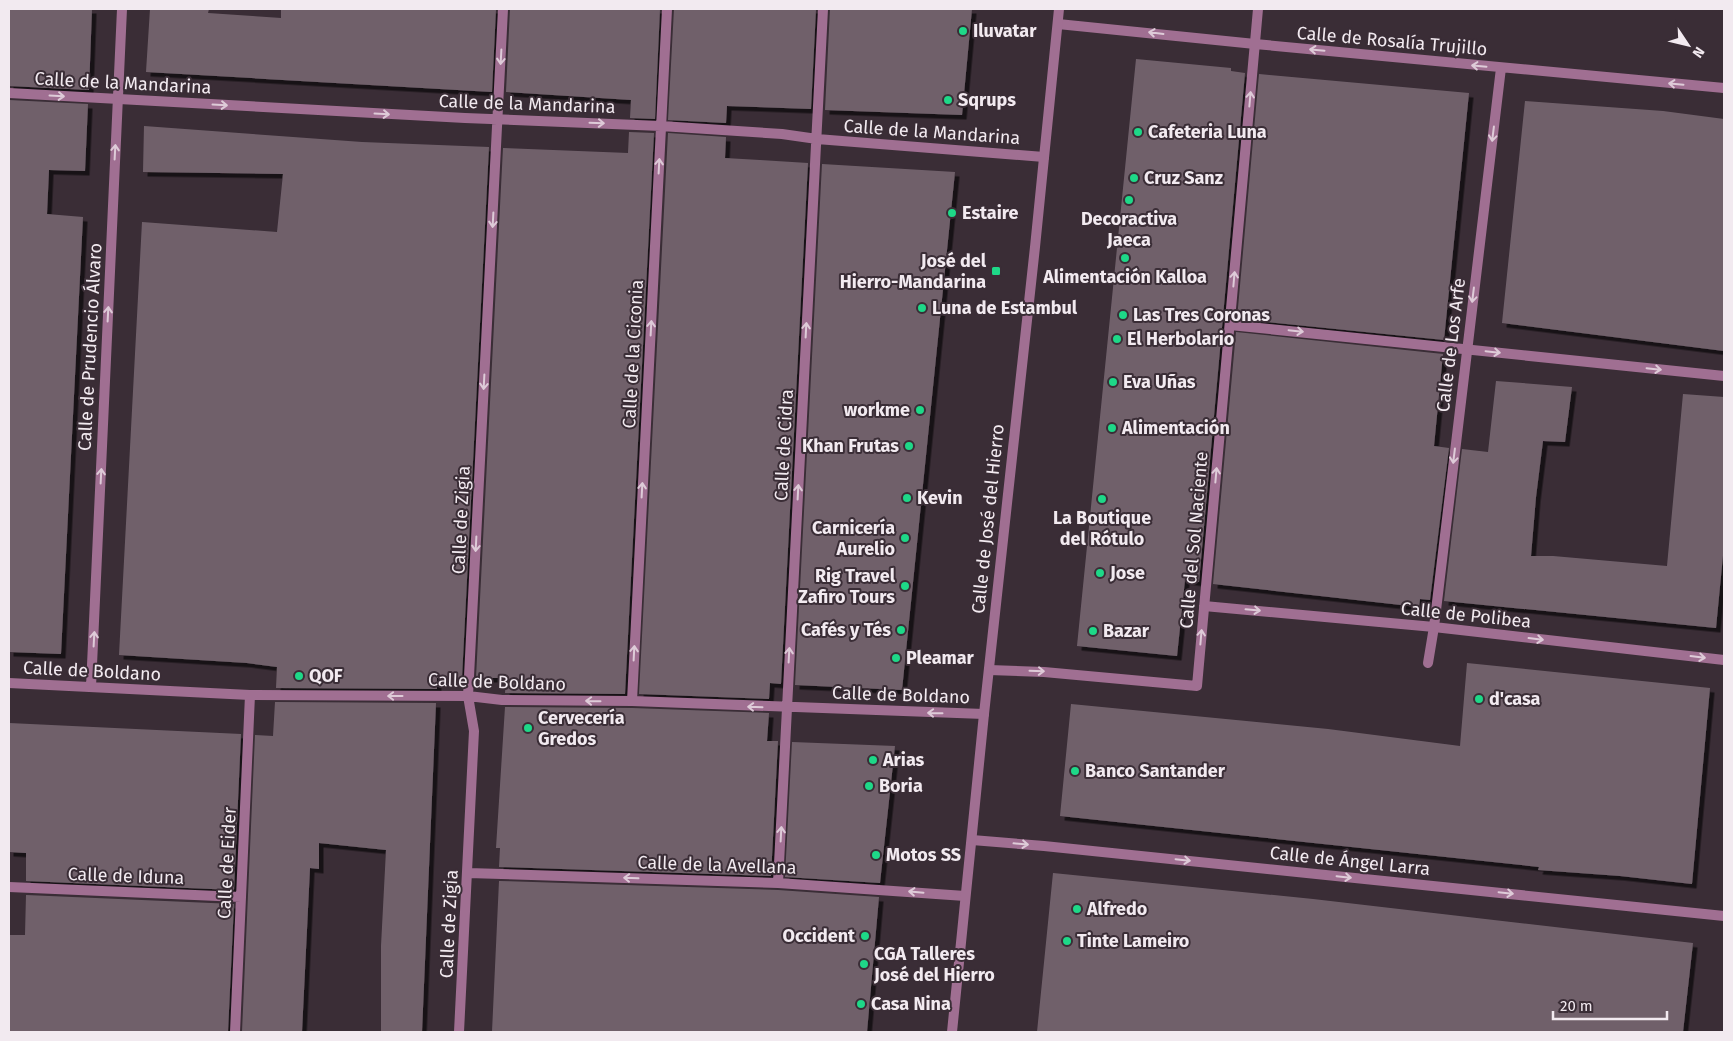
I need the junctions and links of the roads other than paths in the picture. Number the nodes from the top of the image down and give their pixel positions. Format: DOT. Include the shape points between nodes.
graph roads {
  1 [pos="122,9"];
  2 [pos="503,9"];
  3 [pos="668,9"];
  4 [pos="823,9"];
  5 [pos="1059,9"];
  6 [pos="1258,9"];
  7 [pos="1058,24"];
  8 [pos="1255,44"];
  9 [pos="1501,68"];
  10 [pos="1724,88"];
  11 [pos="9,93"];
  12 [pos="118,99"];
  13 [pos="498,119"];
  14 [pos="662,126"];
  15 [pos="817,139"];
  16 [pos="1044,157"];
  17 [pos="1230,324"];
  18 [pos="1467,349"];
  19 [pos="1724,376"];
  20 [pos="1204,606"];
  21 [pos="1434,627"];
  22 [pos="1724,660"];
  23 [pos="1428,663"];
  24 [pos="989,670"];
  25 [pos="9,683"];
  26 [pos="92,687"];
  27 [pos="250,695"];
  28 [pos="468,696"];
  29 [pos="632,701"];
  30 [pos="786,708"];
  31 [pos="984,714"];
  32 [pos="972,840"];
  33 [pos="468,873"];
  34 [pos="778,883"];
  35 [pos="9,887"];
  36 [pos="242,896"];
  37 [pos="965,896"];
  38 [pos="1724,916"];
  39 [pos="235,1032"];
  40 [pos="459,1032"];
  41 [pos="952,1032"];
  1 -- 12 [label="street, Calle de Prudencio Álvaro"];
  2 -- 13 [label="street, Calle de Zigia, one-way"];
  3 -- 14 [label="street, Calle de la Ciconia"];
  4 -- 15 [label="street, Calle de Cidra"];
  5 -- 7 [label="street, Calle de José del Hierro"];
  6 -- 8 [label="street, Calle del Sol Naciente"];
  8 -- 7 [label="street, Calle de Rosalía Trujillo, one-way"];
  7 -- 16 [label="street, Calle de José del Hierro"];
  9 -- 8 [label="street, Calle de Rosalía Trujillo, one-way"];
  17 -- 8 [label="street, Calle del Sol Naciente, one-way"];
  10 -- 9 [label="street, Calle de Rosalía Trujillo, one-way"];
  9 -- 18 [label="street, Calle de Los Arfe, one-way"];
  11 -- 12 [label="street, Calle de la Mandarina, one-way"];
  12 -- 13 [label="street, Calle de la Mandarina, one-way"];
  26 -- 12 [label="street, Calle de Prudencio Álvaro, one-way"];
  13 -- 14 [label="street, Calle de la Mandarina, one-way"];
  13 -- 28 [label="street, Calle de Zigia, one-way"];
  14 -- 15 [label="street, Calle de la Mandarina"];
  29 -- 14 [label="street, Calle de la Ciconia, one-way"];
  15 -- 16 [label="street, Calle de la Mandarina"];
  30 -- 15 [label="street, Calle de Cidra, one-way"];
  16 -- 24 [label="street, Calle de José del Hierro"];
  17 -- 18 [label="street, one-way"];
  20 -- 17 [label="street, Calle del Sol Naciente, one-way"];
  18 -- 19 [label="street, one-way"];
  18 -- 21 [label="street, Calle de Los Arfe, one-way"];
  20 -- 21 [label="street, Calle de Polibea, one-way"];
  24 -- 20 [label="street, Calle del Sol Naciente, one-way" via="1197,686"];
  21 -- 22 [label="street, Calle de Polibea, one-way"];
  21 -- 23 [label="street, Calle de Los Arfe"];
  24 -- 31 [label="street, Calle de José del Hierro"];
  25 -- 26 [label="street, Calle de Boldano"];
  26 -- 27 [label="street, Calle de Boldano"];
  28 -- 27 [label="street, Calle de Boldano, one-way"];
  27 -- 36 [label="street, Calle de Eider"];
  29 -- 28 [label="street, Calle de Boldano, one-way" via="502,700"];
  28 -- 33 [label="street, Calle de Zigia" via="474,731"];
  30 -- 29 [label="street, Calle de Boldano, one-way"];
  31 -- 30 [label="street, Calle de Boldano, one-way"];
  34 -- 30 [label="street, Calle de Cidra, one-way"];
  31 -- 32 [label="street, Calle de José del Hierro"];
  32 -- 37 [label="street, Calle de José del Hierro"];
  32 -- 38 [label="street, Calle de Ángel Larra, one-way"];
  34 -- 33 [label="street, Calle de la Avellana, one-way"];
  33 -- 40 [label="street, Calle de Zigia"];
  37 -- 34 [label="street, Calle de la Avellana, one-way"];
  35 -- 36 [label="street, Calle de Iduna"];
  36 -- 39 [label="street, Calle de Eider"];
  37 -- 41 [label="street, Calle de José del Hierro"];
}
